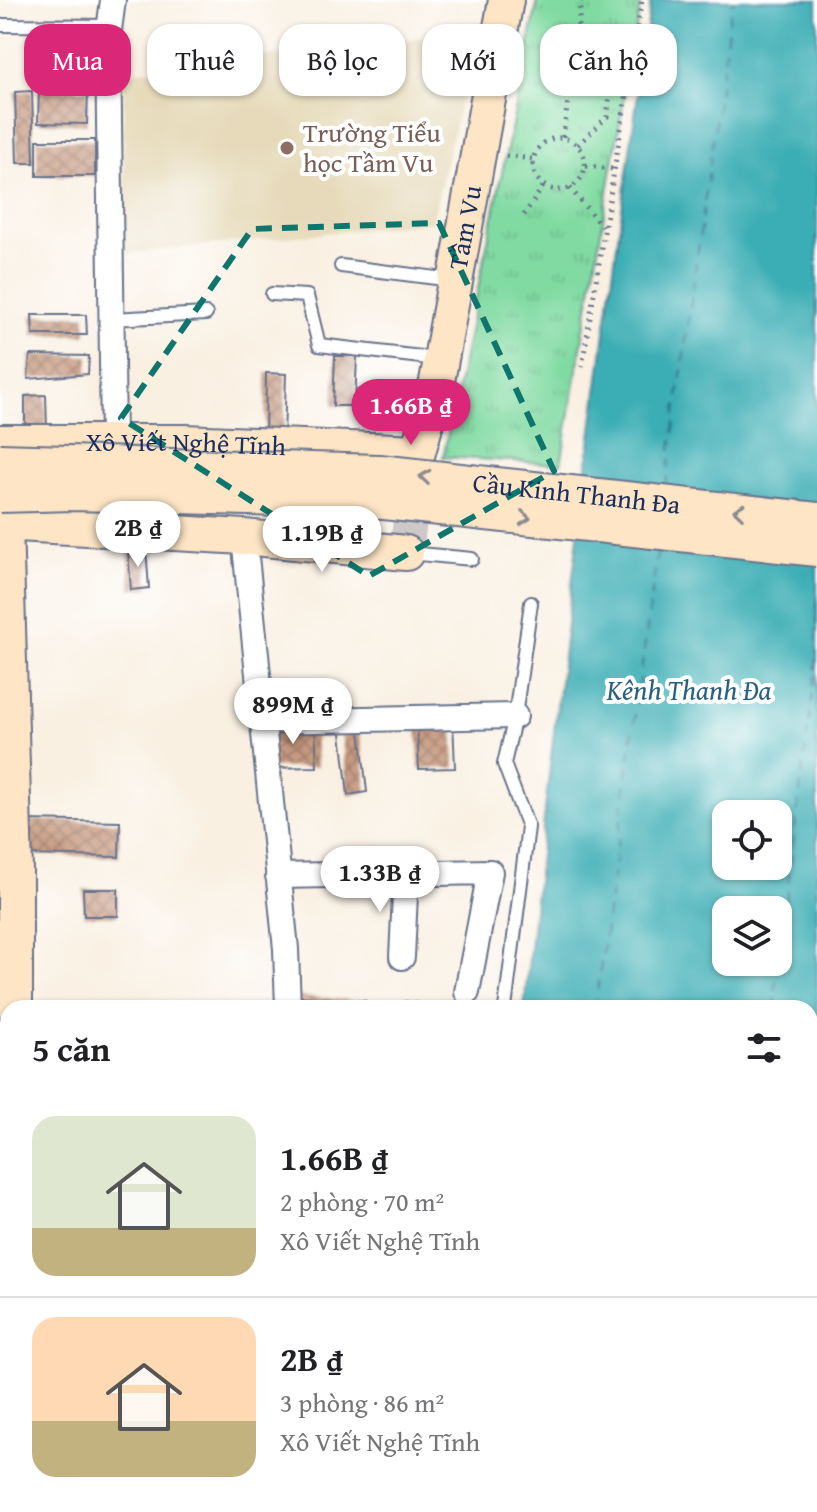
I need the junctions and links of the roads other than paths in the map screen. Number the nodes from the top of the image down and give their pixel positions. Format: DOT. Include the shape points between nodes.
graph roads {
  1 [pos="113,0"];
  2 [pos="506,0"];
  3 [pos="110,24"];
  4 [pos="0,25"];
  5 [pos="24,25"];
  6 [pos="110,96"];
  7 [pos="341,266"];
  8 [pos="455,281"];
  9 [pos="272,294"];
  10 [pos="206,314"];
  11 [pos="112,319"];
  12 [pos="441,359"];
  13 [pos="0,442"];
  14 [pos="113,442"];
  15 [pos="418,452"];
  16 [pos="0,461"];
  17 [pos="2,513"];
  18 [pos="817,520"];
  19 [pos="244,537"];
  20 [pos="817,549"];
  21 [pos="406,553"];
  22 [pos="472,559"];
  23 [pos="531,603"];
  24 [pos="515,716"];
  25 [pos="262,721"];
  26 [pos="7,834"];
  27 [pos="406,873"];
  28 [pos="278,876"];
  29 [pos="402,957"];
  30 [pos="467,992"];
  31 [pos="15,1000"];
  32 [pos="288,1000"];
  33 [pos="506,1000"];
  1 -- 3 [label="street"];
  2 -- 8 [label="street, Tầm Vu"];
  4 -- 5 [label="lane"];
  6 -- 11 [label="street"];
  7 -- 8 [label="lane"];
  8 -- 12 [label="street, Tầm Vu"];
  9 -- 12 [label="lane" via="307,296 319,345"];
  10 -- 11 [label="lane"];
  11 -- 14 [label="street"];
  12 -- 15 [label="street, Tầm Vu"];
  13 -- 14 [label="street, Xô Viết Nghệ Tĩnh"];
  14 -- 15 [label="street, Xô Viết Nghệ Tĩnh"];
  18 -- 16 [label="street, Cầu Kinh Thanh Đa, one-way, bridge" via="379,472"];
  17 -- 19 [label="street"];
  17 -- 20 [label="street, Cầu Kinh Thanh Đa, one-way, bridge" via="74,493 384,502"];
  17 -- 26 [label="street"];
  19 -- 21 [label="street"];
  19 -- 25 [label="street"];
  21 -- 22 [label="lane"];
  23 -- 24 [label="lane"];
  24 -- 25 [label="street"];
  24 -- 33 [label="lane" via="504,764 528,827"];
  25 -- 28 [label="street"];
  26 -- 31 [label="street"];
  27 -- 28 [label="street"];
  27 -- 29 [label="street"];
  27 -- 30 [label="street" via="490,872"];
  28 -- 32 [label="street"];
}
